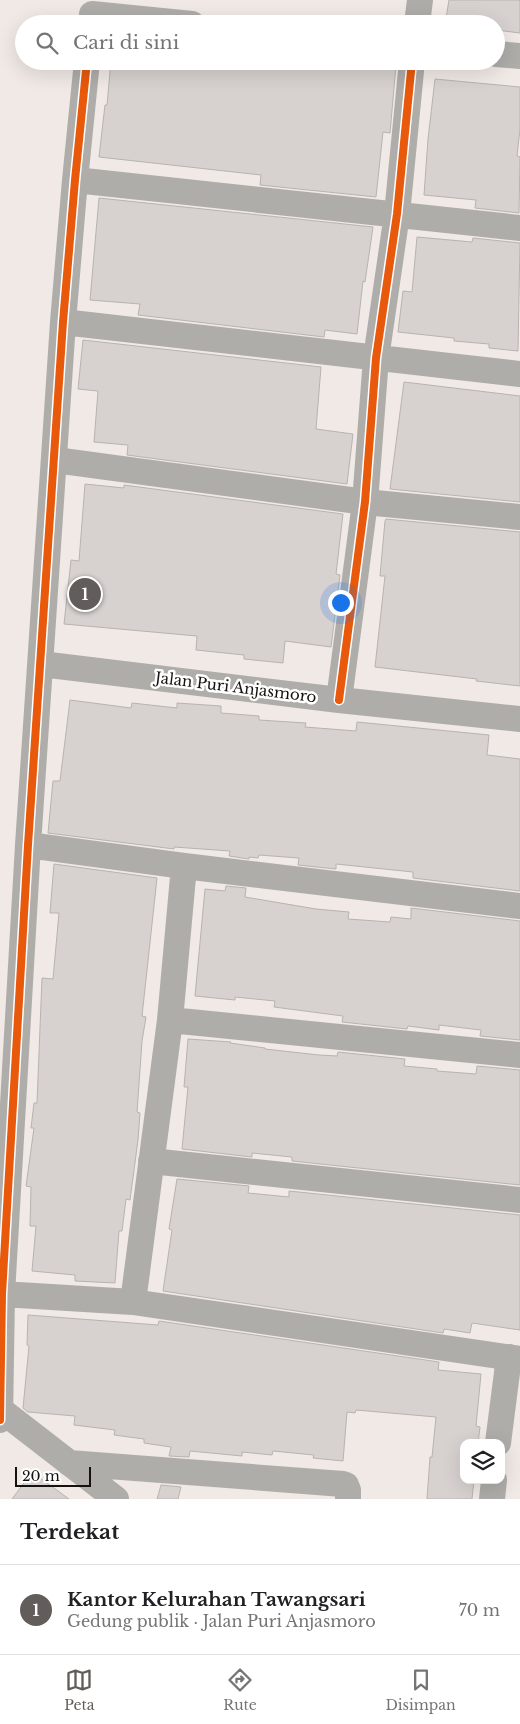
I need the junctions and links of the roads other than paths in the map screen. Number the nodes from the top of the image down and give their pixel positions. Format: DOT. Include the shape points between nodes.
graph roads {
  1 [pos="420,0"];
  2 [pos="92,13"];
  3 [pos="110,15"];
  4 [pos="418,15"];
  5 [pos="505,55"];
  6 [pos="520,56"];
  7 [pos="86,70"];
  8 [pos="411,70"];
  9 [pos="75,180"];
  10 [pos="397,214"];
  11 [pos="520,228"];
  12 [pos="64,322"];
  13 [pos="376,358"];
  14 [pos="520,374"];
  15 [pos="55,460"];
  16 [pos="365,502"];
  17 [pos="520,517"];
  18 [pos="42,664"];
  19 [pos="339,700"];
  20 [pos="520,719"];
  21 [pos="28,845"];
  22 [pos="184,866"];
  23 [pos="520,906"];
  24 [pos="170,1020"];
  25 [pos="520,1055"];
  26 [pos="152,1160"];
  27 [pos="520,1200"];
  28 [pos="2,1294"];
  29 [pos="133,1302"];
  30 [pos="514,1358"];
  31 [pos="0,1415"];
  32 [pos="499,1439"];
  33 [pos="69,1463"];
  34 [pos="494,1484"];
  35 [pos="116,1499"];
  36 [pos="348,1499"];
  37 [pos="492,1499"];
  1 -- 4 [label="street"];
  2 -- 3 [label="street"];
  5 -- 6 [label="street"];
  7 -- 9 [label="street"];
  8 -- 10 [label="street"];
  9 -- 10 [label="street"];
  9 -- 12 [label="street"];
  10 -- 11 [label="street"];
  10 -- 13 [label="street"];
  12 -- 13 [label="street"];
  12 -- 15 [label="street"];
  13 -- 14 [label="street"];
  13 -- 16 [label="street"];
  15 -- 16 [label="street"];
  15 -- 18 [label="street"];
  16 -- 17 [label="street"];
  16 -- 19 [label="street"];
  18 -- 19 [label="street, Jalan Puri Anjasmoro"];
  18 -- 21 [label="street"];
  19 -- 20 [label="street, Jalan Puri Anjasmoro"];
  21 -- 22 [label="street"];
  21 -- 28 [label="street"];
  22 -- 23 [label="street"];
  22 -- 24 [label="street"];
  24 -- 25 [label="street"];
  24 -- 26 [label="street"];
  26 -- 27 [label="street"];
  26 -- 29 [label="street"];
  28 -- 29 [label="street"];
  28 -- 31 [label="street"];
  29 -- 30 [label="street"];
  30 -- 32 [label="street"];
  31 -- 33 [label="street"];
  33 -- 35 [label="street"];
  33 -- 36 [label="street" via="343,1484 348,1490"];
  34 -- 37 [label="street"];
}
